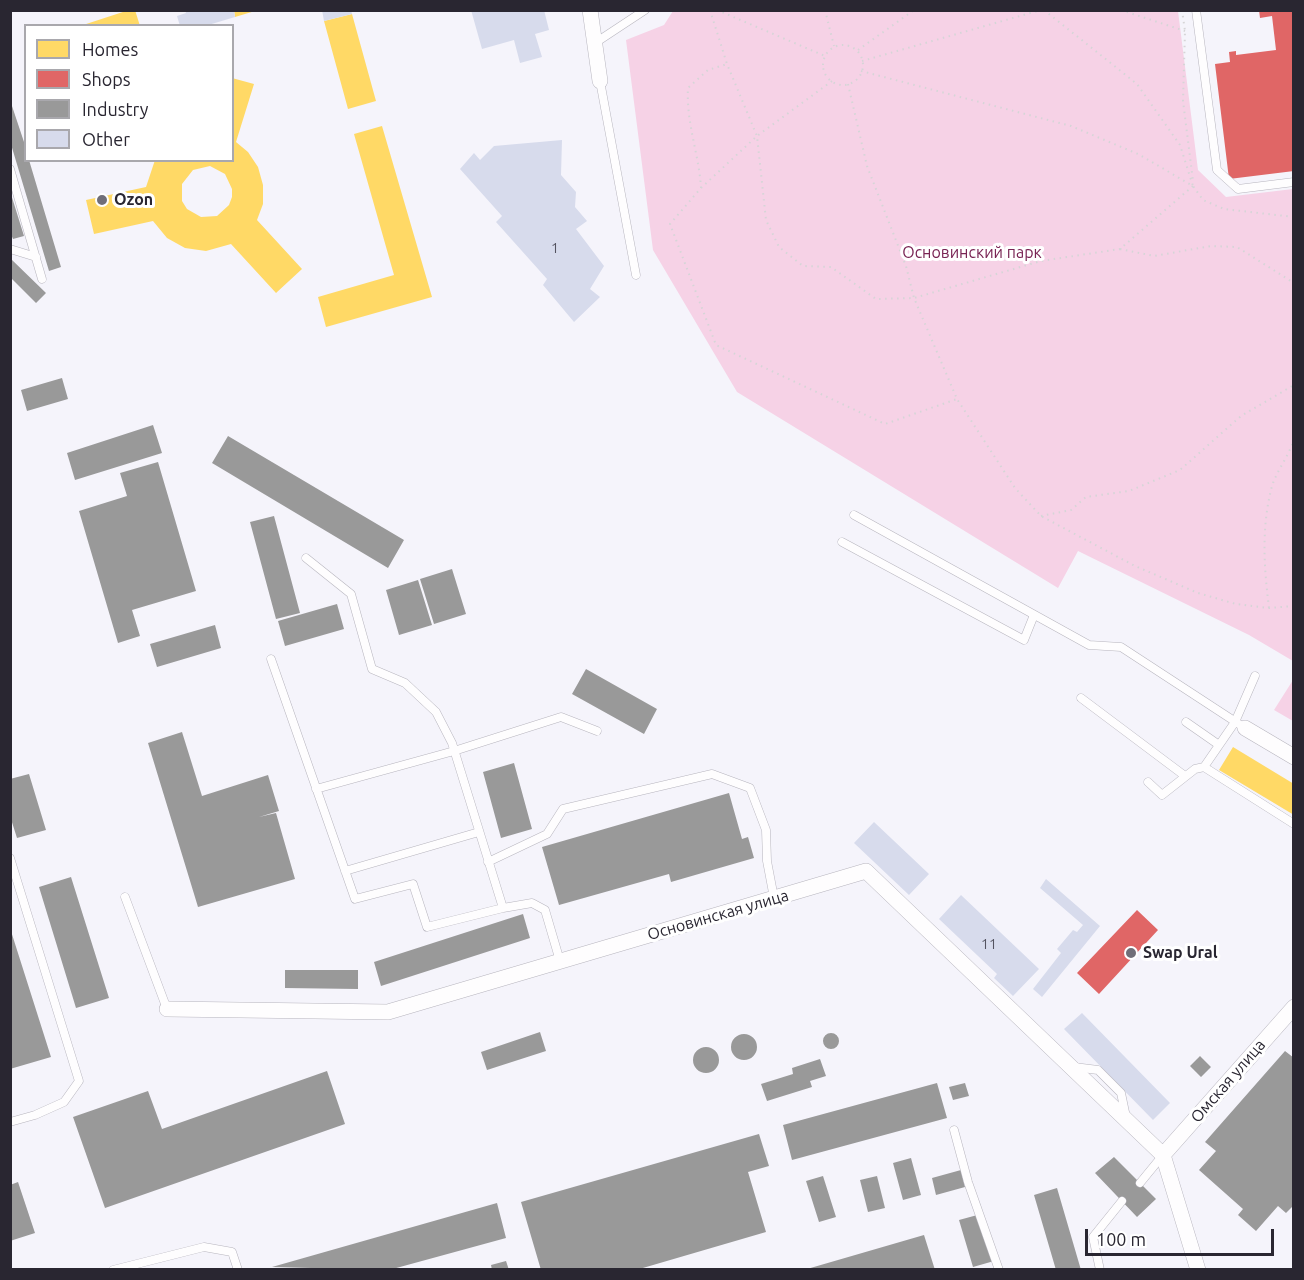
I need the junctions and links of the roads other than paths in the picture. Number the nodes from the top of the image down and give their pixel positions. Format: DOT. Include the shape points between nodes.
graph roads {
  1 [pos="590,10"];
  2 [pos="645,10"];
  3 [pos="1196,10"];
  4 [pos="594,44"];
  5 [pos="600,81"];
  6 [pos="10,169"];
  7 [pos="1293,182"];
  8 [pos="10,249"];
  9 [pos="36,257"];
  10 [pos="636,275"];
  11 [pos="42,279"];
  12 [pos="854,515"];
  13 [pos="842,542"];
  14 [pos="306,558"];
  15 [pos="1034,615"];
  16 [pos="271,659"];
  17 [pos="1255,676"];
  18 [pos="1081,698"];
  19 [pos="1186,722"];
  20 [pos="1240,725"];
  21 [pos="597,731"];
  22 [pos="1219,745"];
  23 [pos="454,751"];
  24 [pos="1293,757"];
  25 [pos="1204,767"];
  26 [pos="1185,776"];
  27 [pos="1148,782"];
  28 [pos="316,789"];
  29 [pos="1293,824"];
  30 [pos="479,832"];
  31 [pos="10,858"];
  32 [pos="488,862"];
  33 [pos="345,872"];
  34 [pos="125,897"];
  35 [pos="774,898"];
  36 [pos="503,908"];
  37 [pos="560,961"];
  38 [pos="1293,1007"];
  39 [pos="167,1009"];
  40 [pos="10,1122"];
  41 [pos="954,1130"];
  42 [pos="1163,1155"];
  43 [pos="1140,1183"];
  44 [pos="1122,1201"];
  45 [pos="113,1269"];
  46 [pos="238,1269"];
  47 [pos="999,1269"];
  48 [pos="1100,1269"];
  49 [pos="1198,1269"];
  1 -- 4 [label="street"];
  2 -- 4 [label="lane"];
  3 -- 7 [label="lane" via="1217,170 1238,189"];
  4 -- 5 [label="street"];
  5 -- 10 [label="lane"];
  6 -- 9 [label="lane"];
  8 -- 9 [label="lane"];
  9 -- 11 [label="lane"];
  12 -- 15 [label="lane"];
  13 -- 15 [label="lane" via="1024,640"];
  14 -- 23 [label="lane" via="351,594 372,669 405,683 436,712"];
  15 -- 20 [label="lane" via="1089,645 1121,647"];
  16 -- 28 [label="lane"];
  17 -- 20 [label="lane"];
  18 -- 26 [label="lane"];
  19 -- 22 [label="lane"];
  20 -- 22 [label="lane"];
  20 -- 24 [label="street"];
  21 -- 23 [label="lane" via="561,717"];
  22 -- 25 [label="lane"];
  23 -- 28 [label="lane"];
  23 -- 30 [label="lane"];
  25 -- 26 [label="lane"];
  25 -- 29 [label="lane"];
  26 -- 27 [label="lane" via="1162,795"];
  28 -- 33 [label="lane"];
  30 -- 32 [label="lane"];
  30 -- 33 [label="lane"];
  31 -- 40 [label="lane" via="79,1082 64,1102"];
  32 -- 35 [label="lane" via="547,834 563,809 712,774 750,788 766,830"];
  32 -- 36 [label="lane"];
  33 -- 36 [label="lane" via="356,899 413,884 427,927"];
  34 -- 39 [label="lane"];
  35 -- 37 [label="street, Основинская улица"];
  35 -- 42 [label="street, Основинская улица" via="866,871"];
  36 -- 37 [label="lane" via="532,903 544,910"];
  37 -- 39 [label="street, Основинская улица" via="388,1012"];
  38 -- 42 [label="street, Омская улица"];
  41 -- 47 [label="lane"];
  42 -- 43 [label="lane"];
  42 -- 49 [label="street"];
  44 -- 48 [label="lane" via="1093,1237"];
  45 -- 46 [label="lane" via="204,1247 232,1252"];
}
